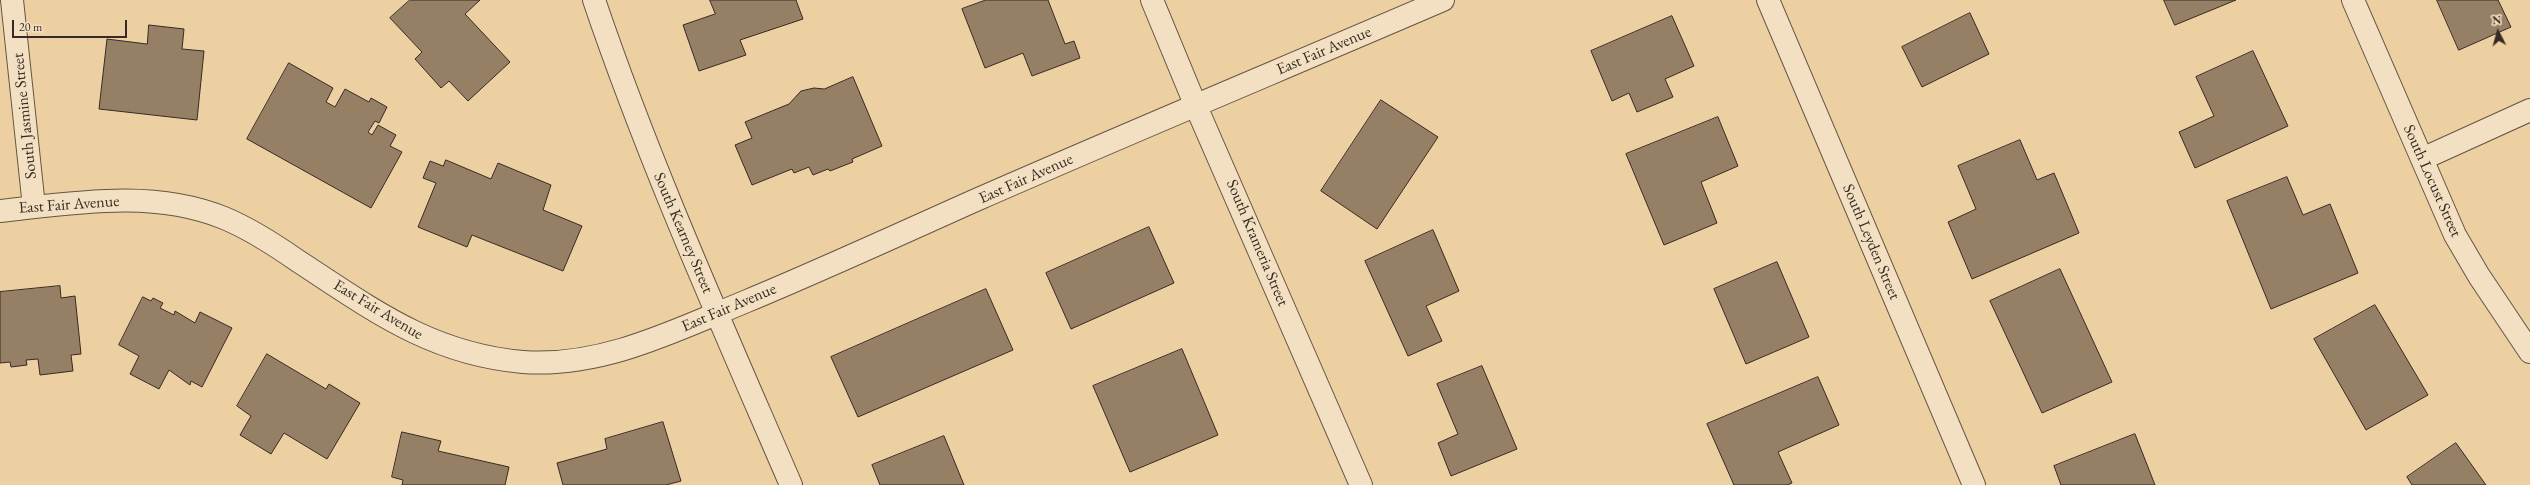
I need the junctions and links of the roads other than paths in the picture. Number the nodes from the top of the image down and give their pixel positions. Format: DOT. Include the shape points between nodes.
graph roads {
  1 [pos="12,0"];
  2 [pos="594,0"];
  3 [pos="1152,0"];
  4 [pos="1443,0"];
  5 [pos="1768,0"];
  6 [pos="2352,0"];
  7 [pos="1195,104"];
  8 [pos="2530,110"];
  9 [pos="2422,159"];
  10 [pos="34,207"];
  11 [pos="0,211"];
  12 [pos="717,313"];
  13 [pos="2530,352"];
  14 [pos="791,485"];
  15 [pos="1361,485"];
  16 [pos="1974,485"];
  1 -- 10 [label="street, South Jasmine Street"];
  2 -- 12 [label="street, South Kearney Street" via="619,75"];
  3 -- 7 [label="street, South Krameria Street"];
  4 -- 7 [label="street, East Fair Avenue"];
  5 -- 16 [label="street, South Leyden Street"];
  6 -- 9 [label="street, South Locust Street"];
  7 -- 12 [label="street, East Fair Avenue"];
  7 -- 15 [label="street, South Krameria Street"];
  8 -- 9 [label="street"];
  9 -- 13 [label="street, South Locust Street" via="2455,235"];
  10 -- 11 [label="street, East Fair Avenue"];
  10 -- 12 [label="street, East Fair Avenue" via="102,200 149,202 185,206 223,218 262,237 420,337 459,351 493,358 527,362 570,361 611,353"];
  12 -- 14 [label="street, South Kearney Street"];
}
